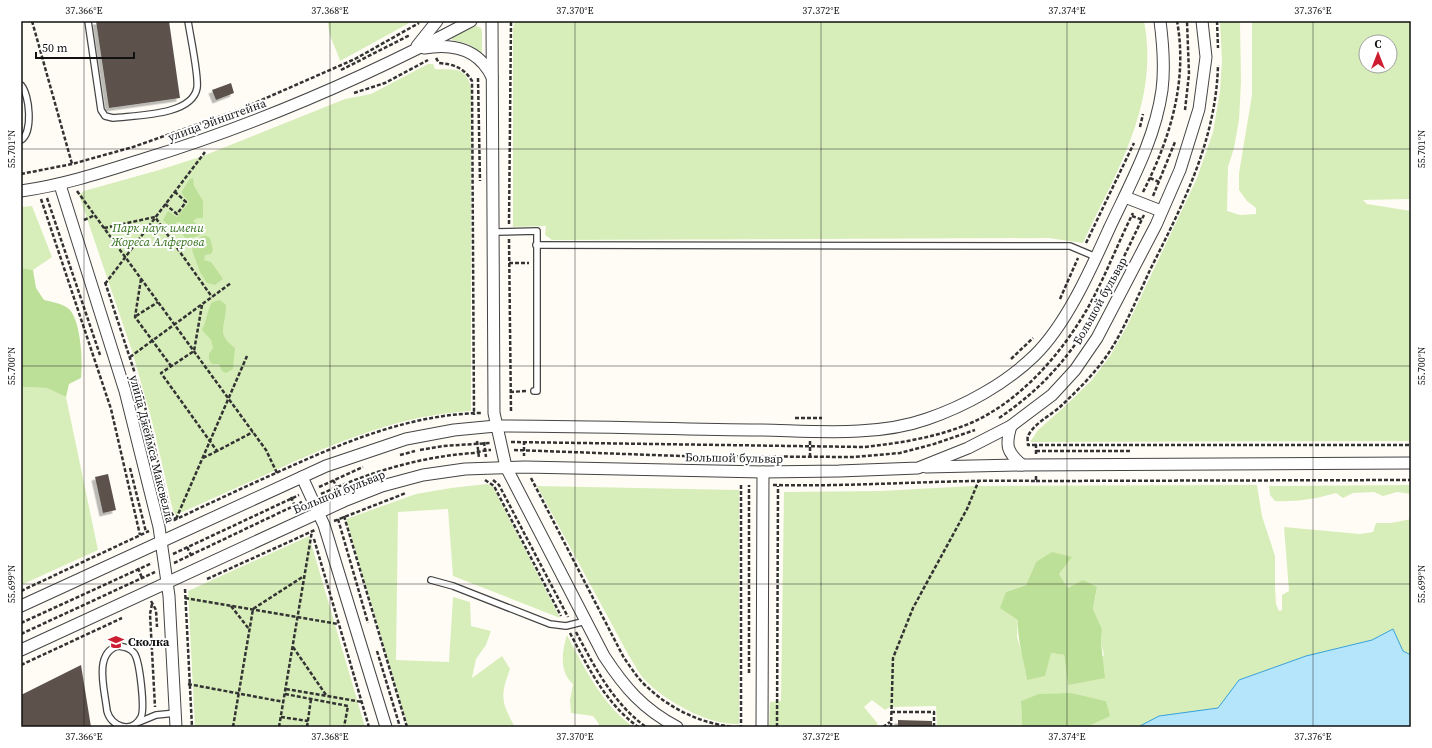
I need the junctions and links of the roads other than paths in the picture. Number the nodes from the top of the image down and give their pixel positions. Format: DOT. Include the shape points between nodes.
graph roads {
  1 [pos="88,21"];
  2 [pos="188,21"];
  3 [pos="437,21"];
  4 [pos="471,21"];
  5 [pos="492,21"];
  6 [pos="1160,21"];
  7 [pos="1202,21"];
  8 [pos="414,50"];
  9 [pos="493,79"];
  10 [pos="21,85"];
  11 [pos="21,140"];
  12 [pos="60,185"];
  13 [pos="21,191"];
  14 [pos="1124,197"];
  15 [pos="1162,212"];
  16 [pos="494,232"];
  17 [pos="536,245"];
  18 [pos="1096,257"];
  19 [pos="534,391"];
  20 [pos="496,426"];
  21 [pos="1011,426"];
  22 [pos="1411,464"];
  23 [pos="1022,465"];
  24 [pos="506,467"];
  25 [pos="918,468"];
  26 [pos="763,472"];
  27 [pos="302,476"];
  28 [pos="319,513"];
  29 [pos="161,542"];
  30 [pos="431,580"];
  31 [pos="167,583"];
  32 [pos="21,606"];
  33 [pos="586,621"];
  34 [pos="21,650"];
  35 [pos="176,714"];
  36 [pos="137,723"];
  37 [pos="176,727"];
  38 [pos="386,727"];
  39 [pos="677,727"];
  40 [pos="762,727"];
  1 -- 2 [label="lane" via="101,110 105,116 114,118 173,110 186,104 193,97 197,86"];
  3 -- 8 [label="street"];
  4 -- 8 [label="street"];
  5 -- 9 [label="street"];
  6 -- 14 [label="street, Большой бульвар" via="1164,49 1162,90 1144,155"];
  7 -- 15 [label="street, Большой бульвар" via="1206,57 1199,109 1180,170"];
  8 -- 9 [label="street" via="430,47 466,50 486,65"];
  8 -- 12 [label="street, улица Эйнштейна" via="310,99 204,141"];
  9 -- 16 [label="street"];
  10 -- 11 [label="lane" via="26,93 28,131"];
  12 -- 13 [label="street, улица Эйнштейна"];
  12 -- 29 [label="street, улица Джеймса Максвелла" via="125,391"];
  14 -- 15 [label="street"];
  14 -- 18 [label="street, Большой бульвар"];
  15 -- 21 [label="street, Большой бульвар" via="1097,338 1076,370 1052,395"];
  16 -- 17 [label="lane" via="536,231"];
  16 -- 20 [label="street"];
  17 -- 18 [label="lane" via="1070,246"];
  17 -- 19 [label="lane"];
  18 -- 20 [label="street, Большой бульвар" via="1064,318 1035,355 1004,380 971,400 926,420 881,430 810,432"];
  20 -- 24 [label="street"];
  20 -- 27 [label="street, Большой бульвар" via="406,439"];
  21 -- 23 [label="street" via="1007,438 1010,455"];
  21 -- 25 [label="street, Большой бульвар" via="968,448"];
  22 -- 23 [label="street"];
  23 -- 25 [label="street"];
  24 -- 26 [label="street, Большой бульвар"];
  24 -- 28 [label="street, Большой бульвар" via="423,475 382,486"];
  24 -- 33 [label="street"];
  25 -- 26 [label="street, Большой бульвар"];
  26 -- 40 [label="street"];
  27 -- 28 [label="street"];
  27 -- 29 [label="street, Большой бульвар"];
  28 -- 31 [label="street, Большой бульвар"];
  28 -- 38 [label="street"];
  29 -- 31 [label="street, улица Джеймса Максвелла"];
  29 -- 32 [label="street, Большой бульвар"];
  30 -- 33 [label="lane" via="453,586 550,624 566,626"];
  31 -- 34 [label="street, Большой бульвар"];
  31 -- 35 [label="street, улица Джеймса Максвелла"];
  33 -- 39 [label="street" via="621,683 648,708"];
  35 -- 36 [label="lane" via="156,715"];
  35 -- 37 [label="street, улица Джеймса Максвелла"];
  36 -- 36 [label="lane" via="142,707 136,657 129,648 118,646 102,660 108,716 121,727"];
}
